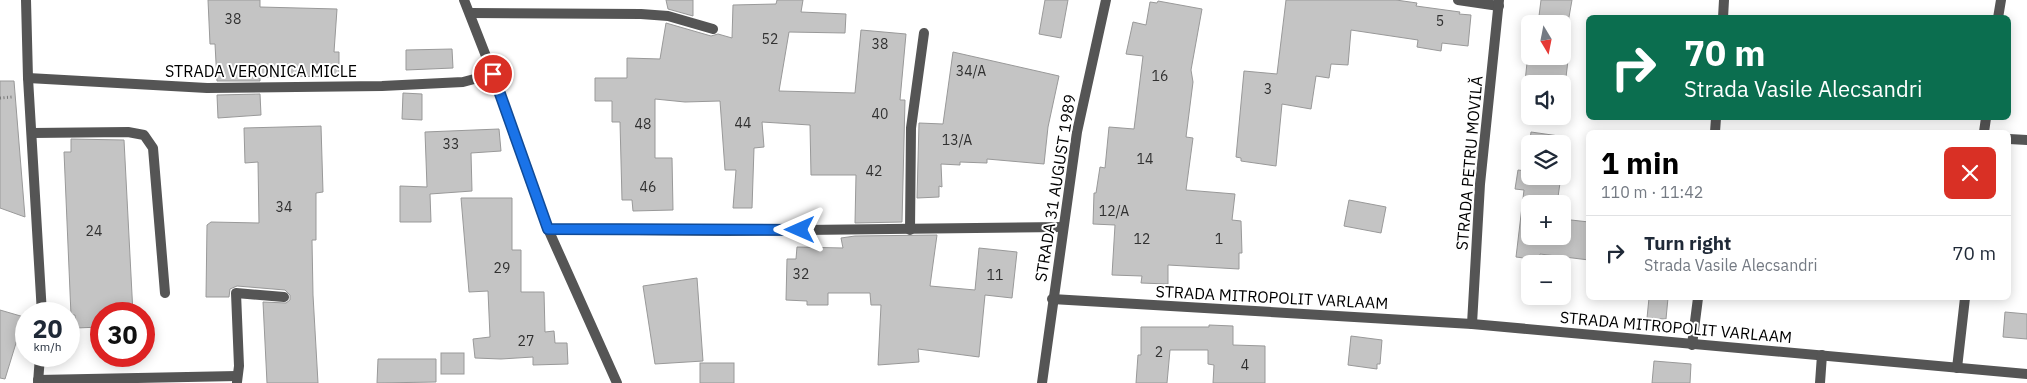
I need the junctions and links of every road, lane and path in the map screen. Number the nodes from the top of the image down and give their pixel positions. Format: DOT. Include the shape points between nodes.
graph roads {
  1 [pos="26,0"];
  2 [pos="464,0"];
  3 [pos="1106,0"];
  4 [pos="1458,0"];
  5 [pos="1724,0"];
  6 [pos="2001,0"];
  7 [pos="1499,3"];
  8 [pos="470,13"];
  9 [pos="1723,15"];
  10 [pos="1998,15"];
  11 [pos="713,29"];
  12 [pos="924,33"];
  13 [pos="493,74"];
  14 [pos="28,78"];
  15 [pos="32,133"];
  16 [pos="2011,139"];
  17 [pos="2027,140"];
  18 [pos="1063,227"];
  19 [pos="548,229"];
  20 [pos="910,230"];
  21 [pos="165,293"];
  22 [pos="284,297"];
  23 [pos="1052,298"];
  24 [pos="1698,300"];
  25 [pos="1965,300"];
  26 [pos="41,302"];
  27 [pos="1472,324"];
  28 [pos="1692,345"];
  29 [pos="1822,355"];
  30 [pos="39,367"];
  31 [pos="1957,368"];
  32 [pos="2027,374"];
  33 [pos="237,380"];
  34 [pos="38,381"];
  35 [pos="617,383"];
  36 [pos="1042,383"];
  37 [pos="1820,383"];
  1 -- 14 [label="street"];
  2 -- 8 [label="street"];
  3 -- 18 [label="street, STRADA 31 AUGUST 1989" via="1077,132"];
  4 -- 7 [label="street, STRADA PETRU MOVILĂ"];
  5 -- 9 [label="street"];
  6 -- 10 [label="street"];
  7 -- 27 [label="street, STRADA PETRU MOVILĂ" via="1480,184"];
  8 -- 11 [label="street" via="641,14 668,16"];
  8 -- 13 [label="street"];
  12 -- 20 [label="street" via="911,128"];
  13 -- 14 [label="street, STRADA VERONICA MICLE" via="462,82 207,88"];
  13 -- 19 [label="street"];
  14 -- 15 [label="street"];
  15 -- 21 [label="street" via="128,132 144,135 153,148"];
  15 -- 26 [label="street"];
  16 -- 17 [label="street"];
  18 -- 20 [label="street"];
  18 -- 23 [label="street, STRADA 31 AUGUST 1989"];
  19 -- 20 [label="street"];
  19 -- 35 [label="street"];
  22 -- 33 [label="street" via="236,294"];
  23 -- 27 [label="street, STRADA MITROPOLIT VARLAAM"];
  23 -- 36 [label="street, STRADA 31 AUGUST 1989"];
  24 -- 28 [label="street"];
  25 -- 31 [label="street"];
  27 -- 28 [label="street, STRADA MITROPOLIT VARLAAM"];
  28 -- 29 [label="street, STRADA MITROPOLIT VARLAAM"];
  29 -- 31 [label="street, STRADA MITROPOLIT VARLAAM"];
  29 -- 37 [label="street"];
  30 -- 34 [label="street"];
  31 -- 32 [label="street, STRADA MITROPOLIT VARLAAM"];
  33 -- 34 [label="street"];
}
